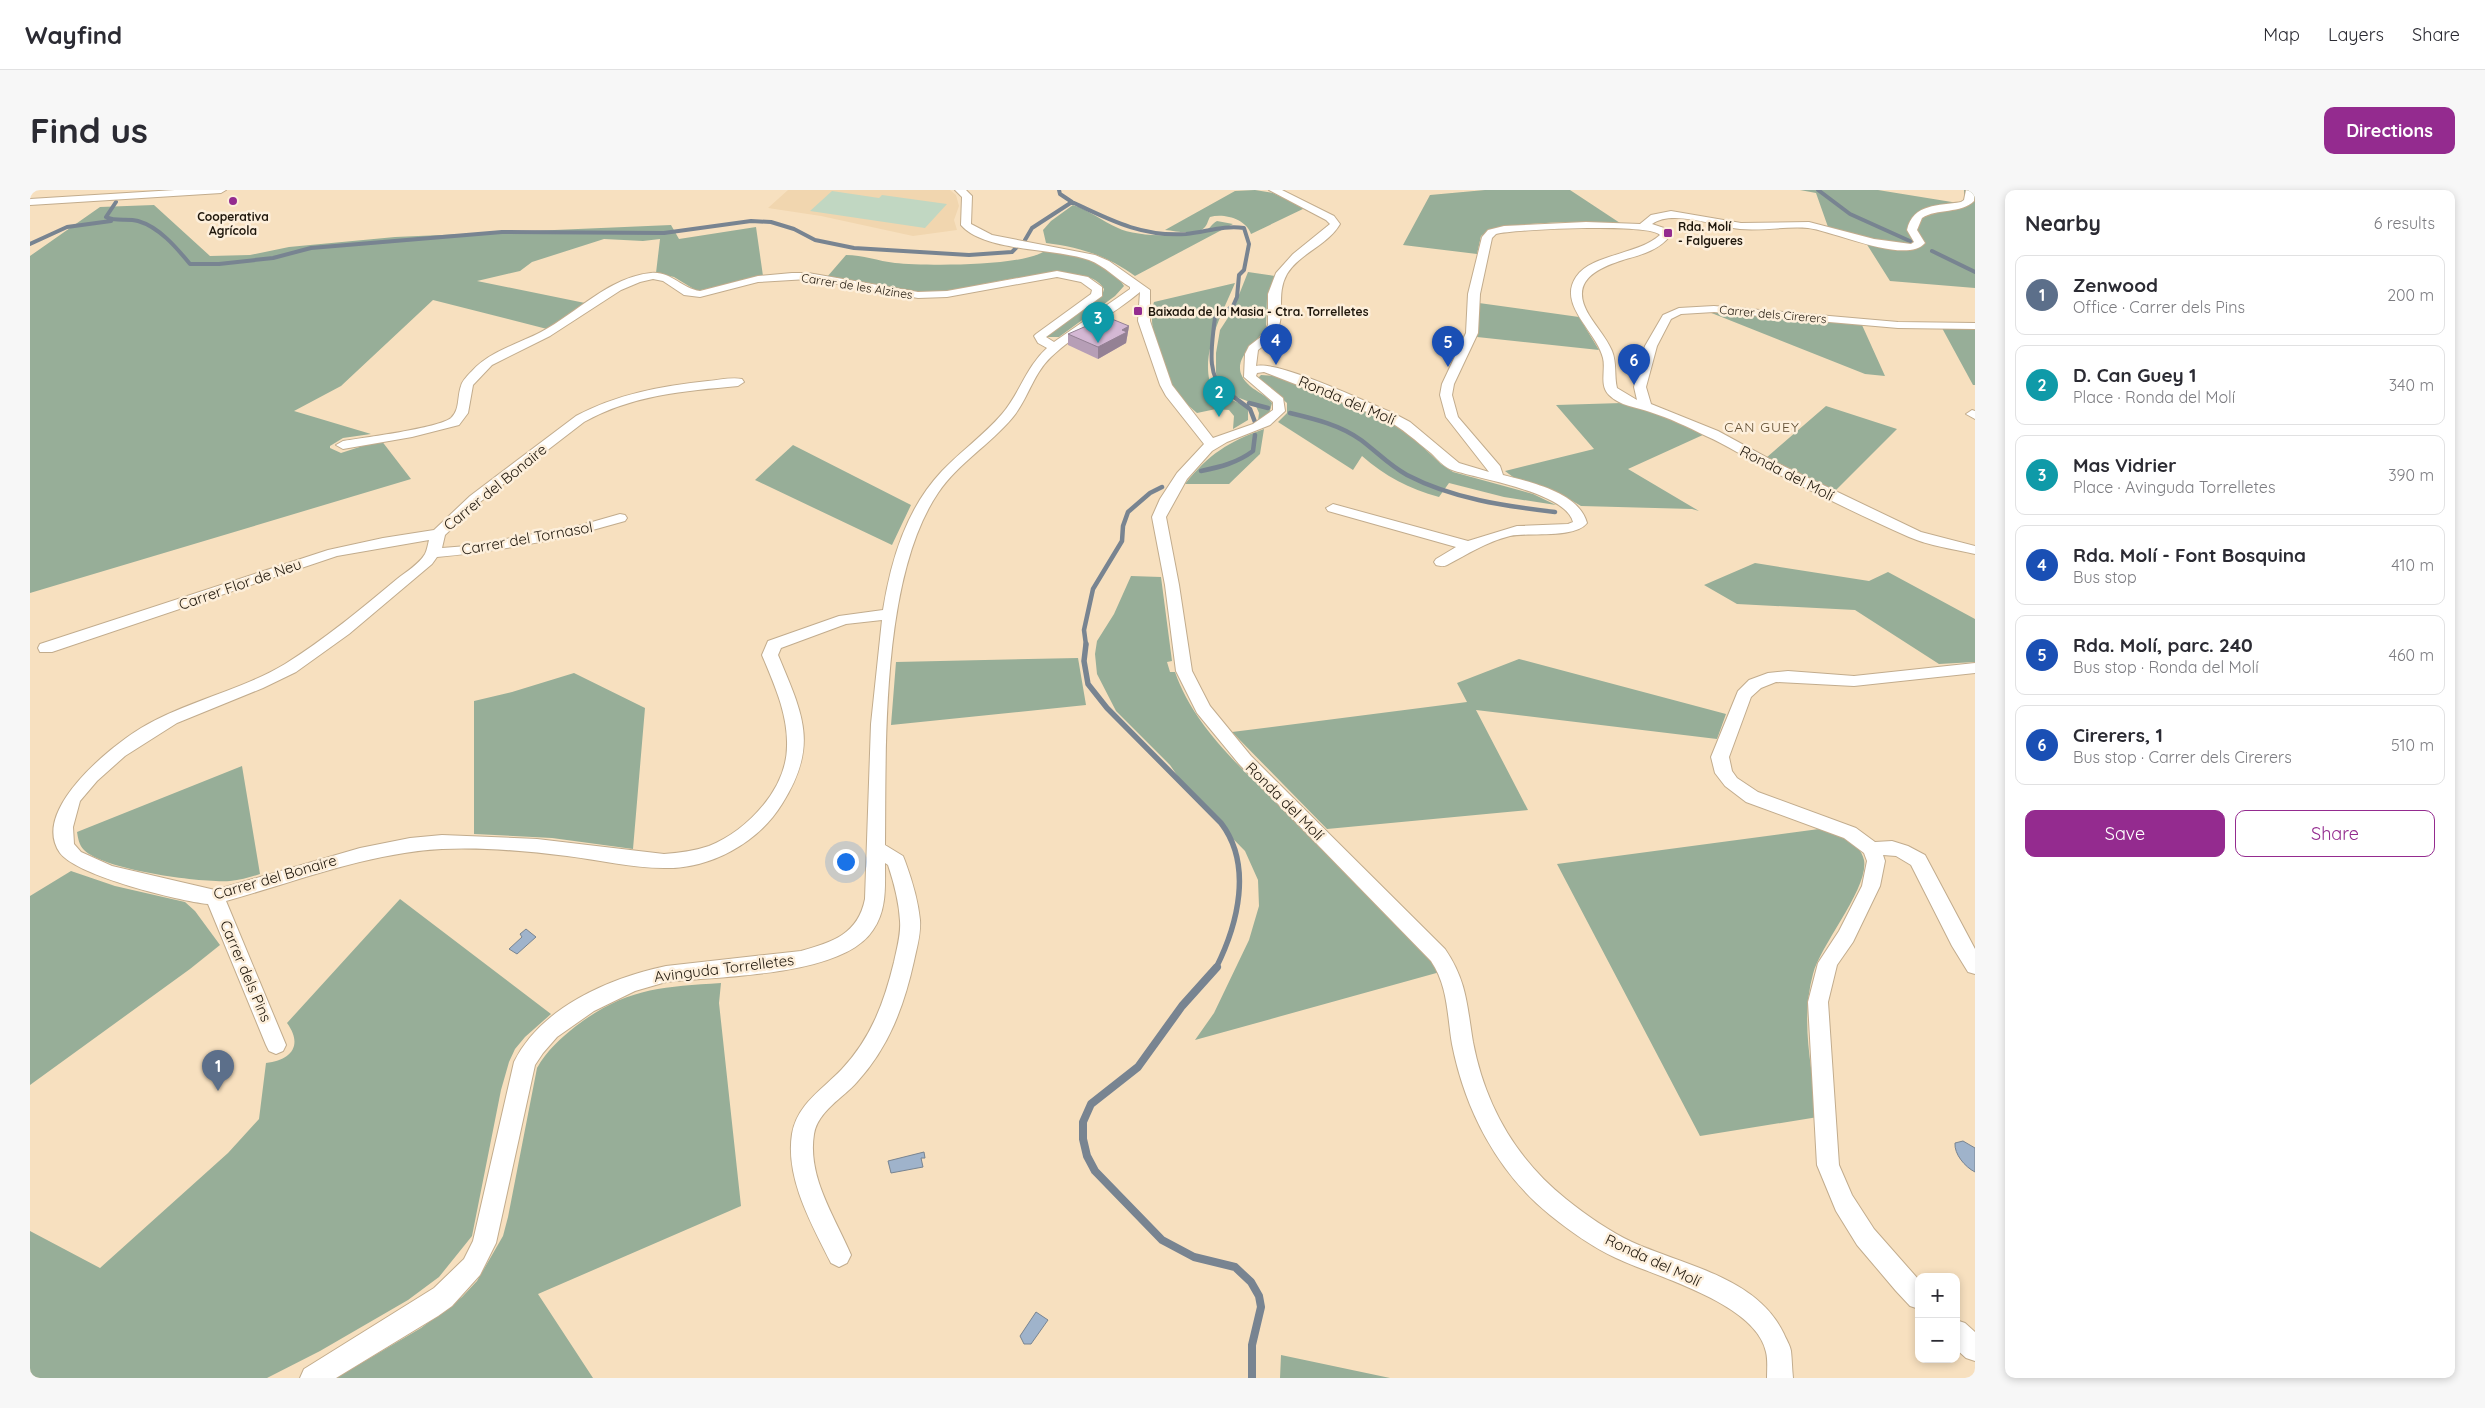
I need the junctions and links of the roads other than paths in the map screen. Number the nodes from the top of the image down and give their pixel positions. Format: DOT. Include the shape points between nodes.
graph roads {
  1 [pos="126,190"];
  2 [pos="222,190"];
  3 [pos="960,190"];
  4 [pos="1274,190"];
  5 [pos="1971,190"];
  6 [pos="164,192"];
  7 [pos="116,195"];
  8 [pos="30,202"];
  9 [pos="1643,226"];
  10 [pos="1136,286"];
  11 [pos="1975,326"];
  12 [pos="1263,342"];
  13 [pos="1055,348"];
  14 [pos="1280,372"];
  15 [pos="1250,373"];
  16 [pos="738,382"];
  17 [pos="1645,406"];
  18 [pos="1211,444"];
  19 [pos="343,445"];
  20 [pos="1497,478"];
  21 [pos="1333,508"];
  22 [pos="620,518"];
  23 [pos="438,534"];
  24 [pos="1470,546"];
  25 [pos="1975,550"];
  26 [pos="434,553"];
  27 [pos="1441,562"];
  28 [pos="889,614"];
  29 [pos="46,648"];
  30 [pos="1975,668"];
  31 [pos="876,848"];
  32 [pos="1871,849"];
  33 [pos="215,897"];
  34 [pos="1975,966"];
  35 [pos="276,1045"];
  36 [pos="838,1255"];
  37 [pos="1915,1293"];
  38 [pos="1960,1336"];
  39 [pos="1975,1349"];
  40 [pos="313,1378"];
  41 [pos="1780,1378"];
  1 -- 7 [label="street"];
  2 -- 6 [label="street"];
  3 -- 10 [label="street" via="967,196 966,225 973,232 990,239 1092,257"];
  4 -- 12 [label="street" via="1330,218 1335,224 1302,250 1283,274 1274,295 1274,325"];
  5 -- 9 [label="street" via="1969,201 1964,204 1919,214 1912,230 1920,243 1913,247 1872,242 1796,223 1741,226 1664,214"];
  6 -- 7 [label="street"];
  7 -- 8 [label="street"];
  9 -- 17 [label="street, Ronda del Molí" via="1658,228 1665,236 1655,245 1609,261 1585,274 1577,280 1576,292 1580,310 1601,340 1608,357 1611,389 1622,398"];
  9 -- 20 [label="street, Ronda del Molí" via="1510,229 1497,230 1487,237 1474,294 1472,333 1446,395 1452,417 1495,469"];
  10 -- 13 [label="street, Avinguda Torrelletes" via="1135,291"];
  10 -- 18 [label="street" via="1147,294 1144,321 1166,385"];
  11 -- 17 [label="street, Carrer dels Cirerers" via="1898,325 1714,309 1678,311 1667,317 1651,346 1640,387"];
  12 -- 14 [label="street" via="1261,352"];
  12 -- 15 [label="street" via="1251,351 1248,359"];
  13 -- 19 [label="street, Carrer de les Alzines" via="1042,341 1040,336 1096,296 1098,289 1084,279 1057,274 929,296 800,276 758,279 706,294 694,294 666,278 646,277 624,284 546,334 488,362 467,385 462,413 454,422"];
  13 -- 28 [label="street, Avinguda Torrelletes" via="1036,367 1008,415 931,493 904,547"];
  14 -- 15 [label="street, Ronda del Molí" via="1264,368"];
  14 -- 20 [label="street, Ronda del Molí" via="1389,416 1454,466"];
  15 -- 18 [label="street, Ronda del Molí" via="1256,383 1279,401 1279,411 1257,427"];
  16 -- 23 [label="street, Carrer del Bonaire" via="656,393 591,412 475,499"];
  17 -- 25 [label="street, Ronda del Molí" via="1713,434 1916,535"];
  18 -- 41 [label="street, Ronda del Molí" via="1161,508 1159,517 1184,671 1203,709 1245,760 1449,968 1456,985 1463,1043 1476,1095 1488,1123 1512,1162 1558,1206 1602,1237 1738,1298 1761,1318 1773,1336 1781,1358"];
  20 -- 24 [label="street" via="1555,498 1577,513 1581,520 1568,528 1518,531"];
  21 -- 24 [label="street"];
  22 -- 26 [label="street, Carrer del Tornasol" via="580,530"];
  23 -- 26 [label="street, Carrer del Bonaire"];
  23 -- 29 [label="street, Carrer Flor de Neu" via="333,553"];
  24 -- 27 [label="street" via="1452,553"];
  26 -- 33 [label="street, Carrer del Bonaire" via="300,662 256,685 161,724 112,757 74,796 66,814 64,840 67,850 76,858 125,878"];
  28 -- 31 [label="street, Avinguda Torrelletes" via="879,722"];
  28 -- 33 [label="street, Carrer del Bonaire" via="844,620 774,645 770,654 794,730 793,768 779,796 761,820 738,840 715,852 664,861 515,844 419,844 353,856"];
  30 -- 32 [label="street" via="1854,681 1774,677 1755,684 1744,696 1720,757 1724,773 1731,782 1752,797 1850,833"];
  31 -- 36 [label="street" via="896,861 910,919 893,1007 870,1052 840,1086 817,1105 802,1134 807,1178"];
  31 -- 40 [label="street, Avinguda Torrelletes" via="870,918 858,936 848,942 798,960 666,974 641,980 573,1012 544,1037 525,1062 487,1230 472,1267 429,1307"];
  32 -- 34 [label="street" via="1892,848 1918,860"];
  32 -- 37 [label="street" via="1876,861 1871,886 1846,936 1828,963 1818,1002 1828,1165 1852,1219 1894,1273"];
  33 -- 35 [label="street, Carrer dels Pins"];
  38 -- 39 [label="street"];
}
